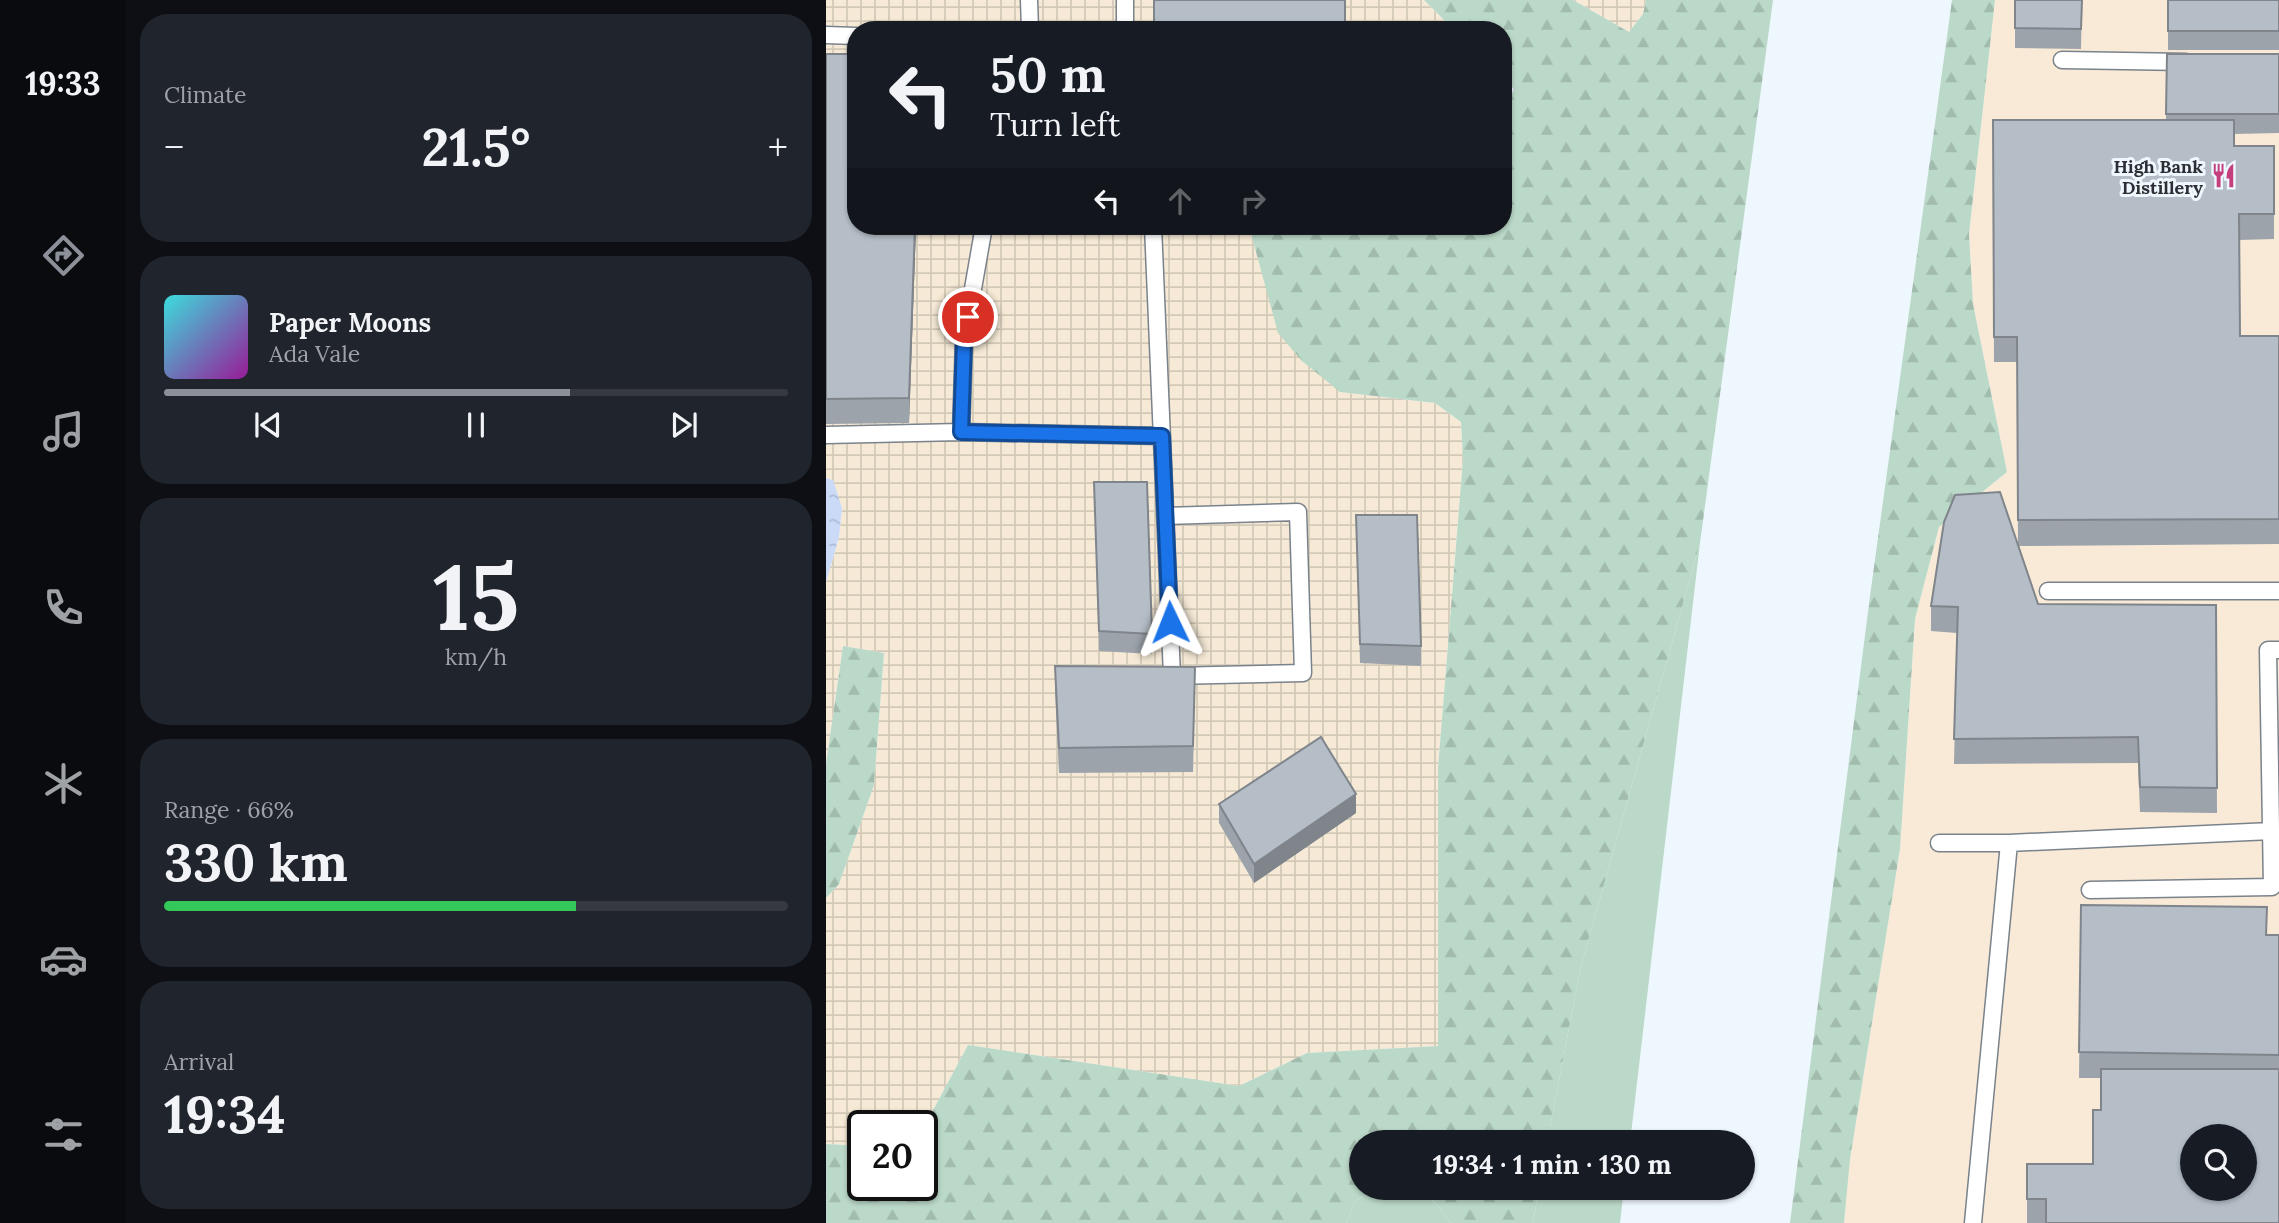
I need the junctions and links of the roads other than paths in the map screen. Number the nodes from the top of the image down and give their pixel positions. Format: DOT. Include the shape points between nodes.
graph roads {
  1 [pos="1029,0"];
  2 [pos="1125,0"];
  3 [pos="1030,21"];
  4 [pos="1125,21"];
  5 [pos="826,35"];
  6 [pos="847,36"];
  7 [pos="2062,60"];
  8 [pos="2197,62"];
  9 [pos="982,235"];
  10 [pos="1153,235"];
  11 [pos="961,432"];
  12 [pos="826,435"];
  13 [pos="1162,436"];
  14 [pos="1165,516"];
  15 [pos="2279,590"];
  16 [pos="2048,591"];
  17 [pos="2279,650"];
  18 [pos="2271,831"];
  19 [pos="1939,843"];
  20 [pos="2009,843"];
  21 [pos="2275,886"];
  22 [pos="2090,890"];
  23 [pos="1973,1223"];
  1 -- 3 [label="lane"];
  2 -- 4 [label="lane"];
  5 -- 6 [label="lane"];
  7 -- 8 [label="lane"];
  9 -- 11 [label="lane" via="964,340"];
  10 -- 13 [label="lane"];
  11 -- 12 [label="lane"];
  11 -- 13 [label="lane"];
  13 -- 14 [label="lane"];
  14 -- 14 [label="lane" via="1171,676 1303,673 1298,512"];
  15 -- 16 [label="lane"];
  17 -- 18 [label="lane" via="2267,650"];
  18 -- 20 [label="lane"];
  18 -- 21 [label="lane"];
  19 -- 20 [label="lane"];
  20 -- 23 [label="lane"];
  21 -- 22 [label="lane"];
}
